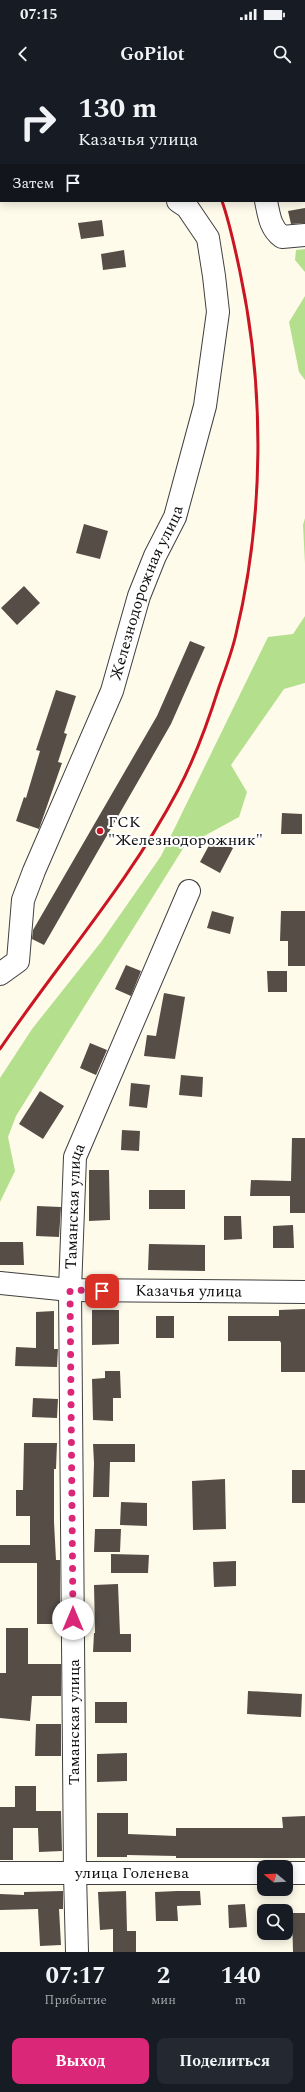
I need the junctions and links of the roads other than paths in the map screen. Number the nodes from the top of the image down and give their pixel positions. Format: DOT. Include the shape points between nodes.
graph roads {
  1 [pos="180,202"];
  2 [pos="266,202"];
  3 [pos="305,235"];
  4 [pos="189,890"];
  5 [pos="0,974"];
  6 [pos="0,1283"];
  7 [pos="70,1290"];
  8 [pos="305,1292"];
  9 [pos="0,1873"];
  10 [pos="257,1873"];
  11 [pos="293,1873"];
  12 [pos="305,1873"];
  13 [pos="75,1874"];
  14 [pos="77,1952"];
  1 -- 5 [label="street, Железнодорожная улица" via="187,207 208,238 214,276 218,312 205,406 176,517 155,556 139,596 112,691 34,871 24,900 18,961"];
  2 -- 3 [label="street" via="275,232 282,237"];
  4 -- 7 [label="street, Таманская улица" via="76,1157"];
  6 -- 7 [label="street, Казачья улица"];
  7 -- 8 [label="street, Казачья улица"];
  7 -- 13 [label="street, Таманская улица"];
  9 -- 13 [label="street, улица Голенева"];
  10 -- 13 [label="street, улица Голенева"];
  11 -- 12 [label="street"];
  13 -- 14 [label="street, Таманская улица"];
}
